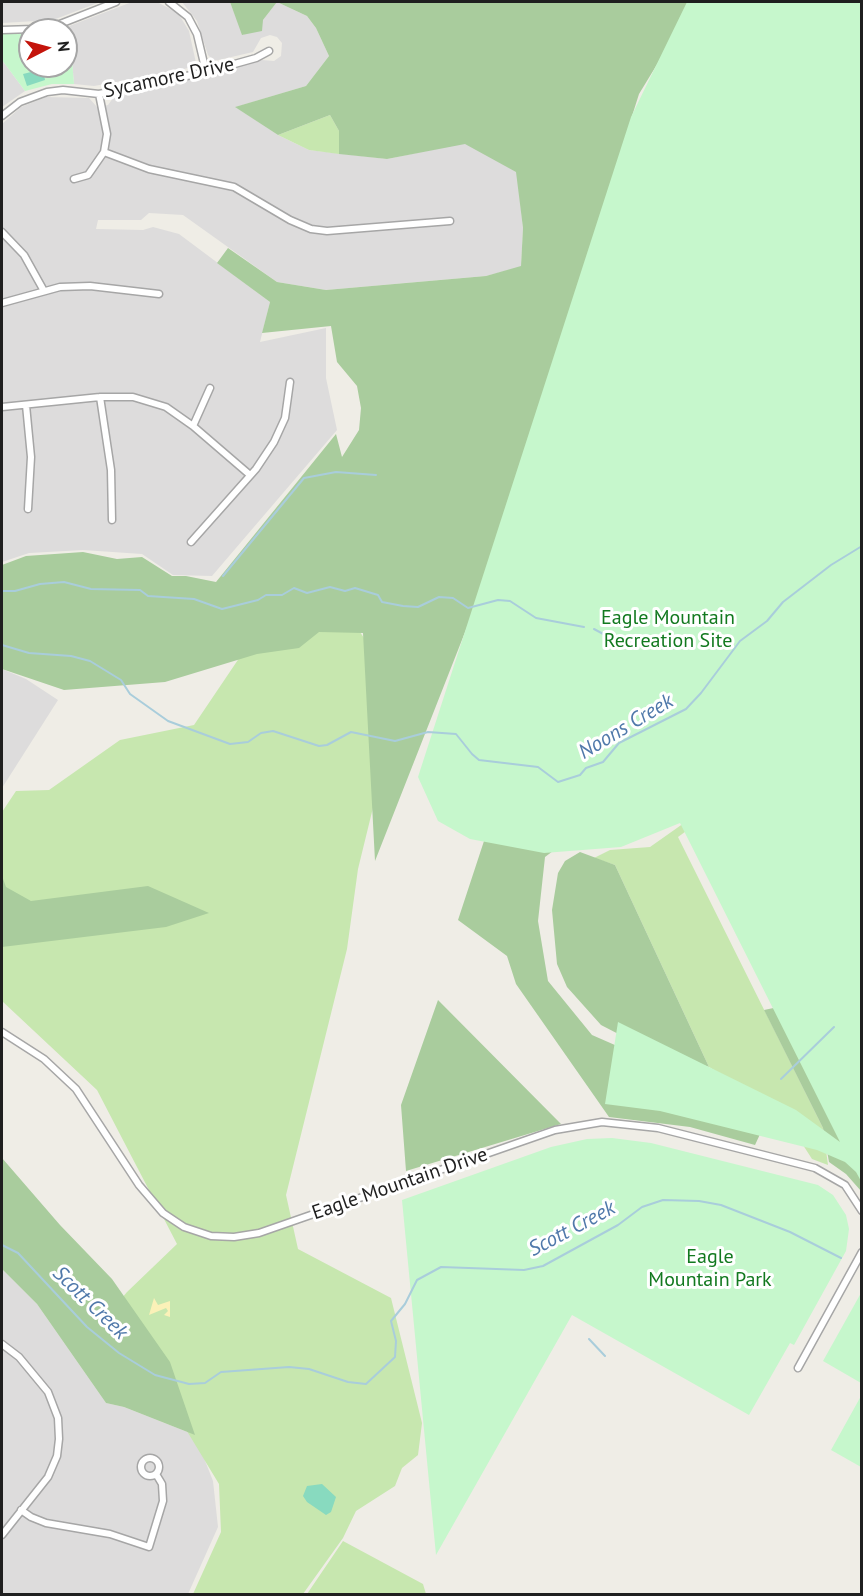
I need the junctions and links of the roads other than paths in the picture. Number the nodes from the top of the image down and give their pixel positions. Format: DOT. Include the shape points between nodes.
graph roads {
  1 [pos="116,2"];
  2 [pos="169,2"];
  3 [pos="2,30"];
  4 [pos="269,51"];
  5 [pos="206,72"];
  6 [pos="99,94"];
  7 [pos="2,116"];
  8 [pos="104,153"];
  9 [pos="74,179"];
  10 [pos="450,221"];
  11 [pos="2,232"];
  12 [pos="44,291"];
  13 [pos="159,294"];
  14 [pos="2,303"];
  15 [pos="290,382"];
  16 [pos="210,388"];
  17 [pos="100,397"];
  18 [pos="26,405"];
  19 [pos="2,407"];
  20 [pos="193,426"];
  21 [pos="250,475"];
  22 [pos="28,509"];
  23 [pos="112,520"];
  24 [pos="191,542"];
  25 [pos="2,1032"];
  26 [pos="861,1211"];
  27 [pos="861,1252"];
  28 [pos="2,1344"];
  29 [pos="798,1368"];
  30 [pos="156,1474"];
  31 [pos="21,1510"];
  32 [pos="2,1535"];
  1 -- 3 [label="street" via="60,24 34,30"];
  2 -- 5 [label="street" via="188,18 197,34"];
  4 -- 5 [label="street, Sycamore Drive"];
  5 -- 6 [label="street, Sycamore Drive"];
  6 -- 7 [label="street, Sycamore Drive" via="46,92 20,102"];
  6 -- 8 [label="street" via="107,134"];
  8 -- 9 [label="street" via="88,175"];
  8 -- 10 [label="street" via="154,170 234,187 290,220 316,230"];
  11 -- 12 [label="street" via="24,255"];
  12 -- 13 [label="street" via="90,286"];
  12 -- 14 [label="street"];
  15 -- 21 [label="street" via="285,418 274,442"];
  16 -- 20 [label="street"];
  17 -- 18 [label="street"];
  17 -- 20 [label="street" via="144,400 166,407"];
  17 -- 23 [label="street" via="111,470"];
  18 -- 19 [label="street"];
  18 -- 22 [label="street" via="31,457"];
  20 -- 21 [label="street"];
  21 -- 24 [label="street"];
  25 -- 26 [label="street, Eagle Mountain Drive" via="44,1059 76,1089 162,1213 184,1227 211,1236 259,1233 555,1130 602,1122 658,1128 815,1167 845,1185"];
  27 -- 29 [label="street"];
  28 -- 31 [label="street" via="19,1357 48,1392 59,1425 51,1472"];
  30 -- 31 [label="street" via="162,1484 163,1501 149,1547 110,1534 38,1520"];
  31 -- 32 [label="street"];
}
